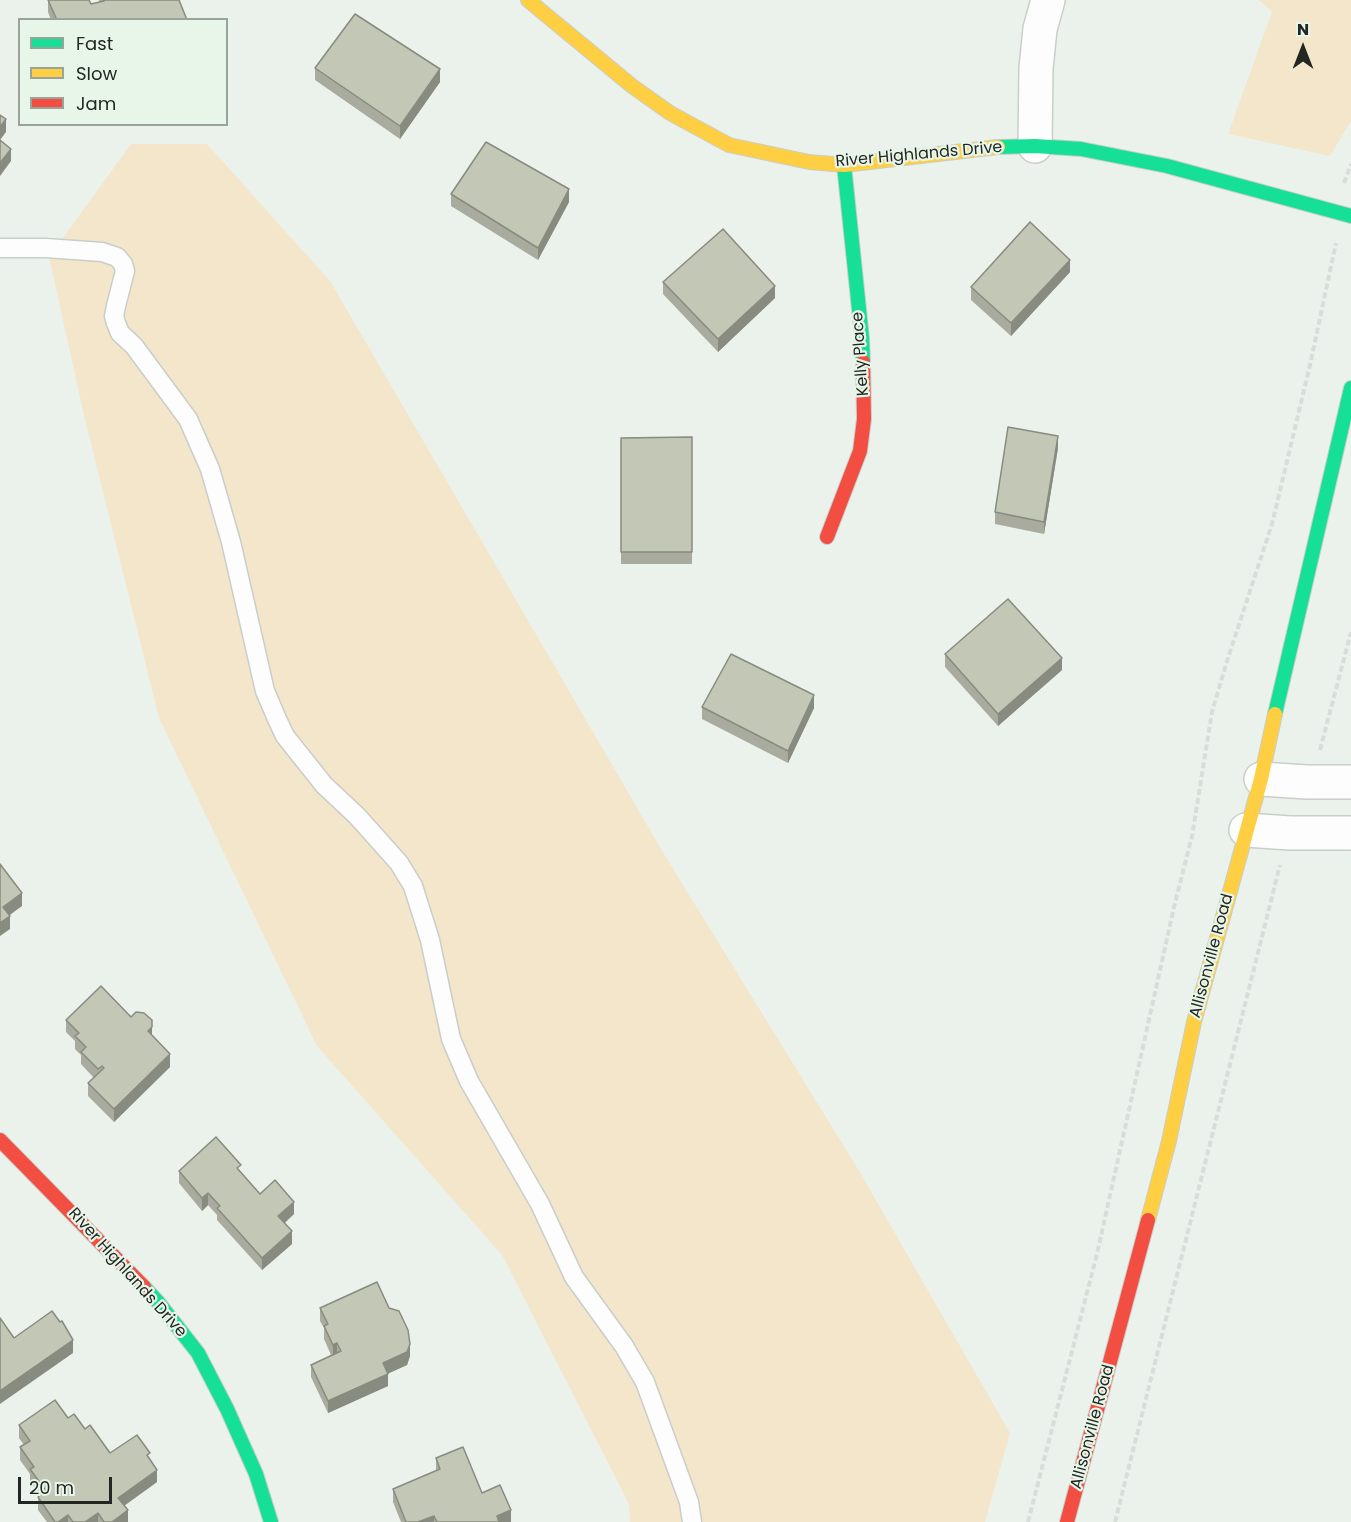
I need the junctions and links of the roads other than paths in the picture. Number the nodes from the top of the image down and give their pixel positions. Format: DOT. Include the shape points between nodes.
graph roads {
  1 [pos="1048,0"];
  2 [pos="546,5"];
  3 [pos="1035,146"];
  4 [pos="844,165"];
  5 [pos="1346,214"];
  6 [pos="0,248"];
  7 [pos="1351,388"];
  8 [pos="827,537"];
  9 [pos="1261,779"];
  10 [pos="1351,782"];
  11 [pos="1246,830"];
  12 [pos="1351,833"];
  13 [pos="0,1140"];
  14 [pos="272,1522"];
  15 [pos="692,1522"];
  16 [pos="1067,1522"];
  1 -- 3 [label="street" via="1036,68"];
  2 -- 4 [label="street, River Highlands Drive" via="632,86 729,145 809,162"];
  3 -- 4 [label="street, River Highlands Drive" via="989,147"];
  3 -- 5 [label="street, River Highlands Drive" via="1129,157"];
  4 -- 8 [label="street, Kelly Place" via="862,338 864,419 860,451"];
  6 -- 15 [label="lane" via="102,252 117,257 123,264 125,271 114,316 120,333 146,361 188,419 210,470 265,691 277,719 285,736 324,785 399,863 413,886 430,940 451,1039 469,1081 540,1204 574,1277 645,1382 689,1502"];
  7 -- 9 [label="street, Allisonville Road"];
  9 -- 10 [label="street"];
  9 -- 11 [label="street, Allisonville Road"];
  11 -- 12 [label="street"];
  11 -- 16 [label="street, Allisonville Road" via="1194,1022 1169,1141"];
  13 -- 14 [label="street, River Highlands Drive" via="158,1302 198,1353 256,1474"];
}
